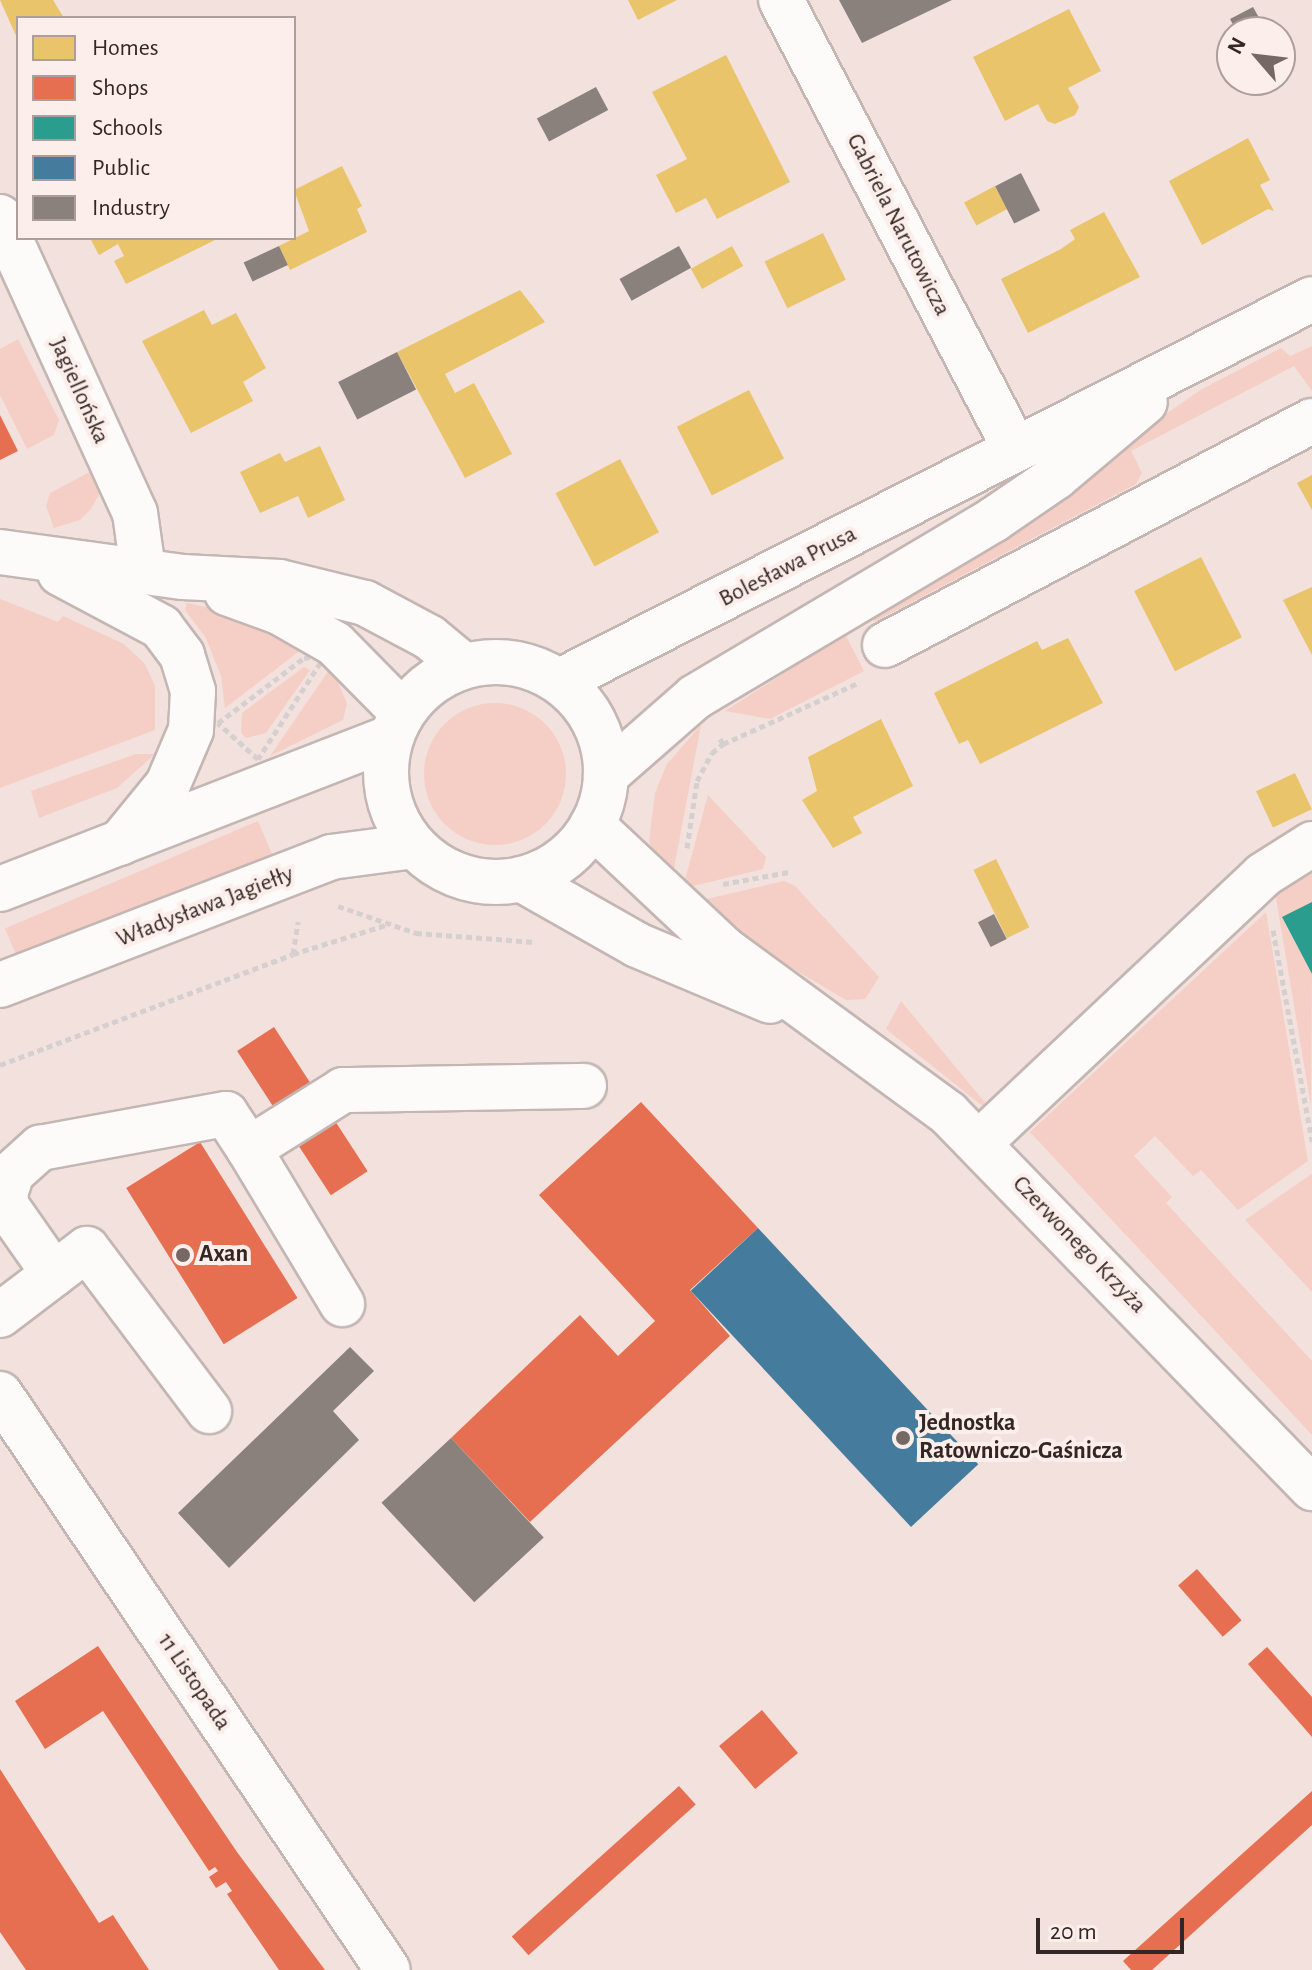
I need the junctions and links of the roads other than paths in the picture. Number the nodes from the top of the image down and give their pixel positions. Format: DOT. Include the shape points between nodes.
graph roads {
  1 [pos="781,0"];
  2 [pos="0,217"];
  3 [pos="1312,299"];
  4 [pos="1183,366"];
  5 [pos="1312,421"];
  6 [pos="1015,449"];
  7 [pos="993,520"];
  8 [pos="12,555"];
  9 [pos="163,574"];
  10 [pos="885,645"];
  11 [pos="464,666"];
  12 [pos="560,681"];
  13 [pos="396,725"];
  14 [pos="606,775"];
  15 [pos="592,825"];
  16 [pos="120,843"];
  17 [pos="1312,844"];
  18 [pos="414,846"];
  19 [pos="521,879"];
  20 [pos="0,889"];
  21 [pos="0,985"];
  22 [pos="828,1023"];
  23 [pos="584,1086"];
  24 [pos="979,1143"];
  25 [pos="249,1149"];
  26 [pos="54,1274"];
  27 [pos="342,1304"];
  28 [pos="0,1315"];
  29 [pos="0,1394"];
  30 [pos="209,1411"];
  31 [pos="1312,1488"];
  32 [pos="388,1970"];
  1 -- 6 [label="street, Gabriela Narutowicza"];
  2 -- 9 [label="street, Jagiellońska"];
  3 -- 4 [label="street, Bolesława Prusa"];
  4 -- 6 [label="street, Bolesława Prusa"];
  4 -- 7 [label="street, Bolesława Prusa" via="1120,425"];
  5 -- 10 [label="street"];
  6 -- 7 [label="street"];
  6 -- 12 [label="street, Bolesława Prusa"];
  7 -- 14 [label="street, Bolesława Prusa" via="695,697"];
  8 -- 9 [label="street"];
  8 -- 16 [label="street" via="114,597 161,627 182,655 193,691 191,730 168,784"];
  9 -- 11 [label="street" via="280,582 365,603 429,637"];
  9 -- 13 [label="street" via="279,612 335,644"];
  11 -- 12 [label="street" via="514,662"];
  11 -- 13 [label="street" via="440,676"];
  12 -- 14 [label="street" via="595,722"];
  13 -- 16 [label="street"];
  13 -- 18 [label="street" via="388,795"];
  14 -- 15 [label="street"];
  15 -- 19 [label="street" via="550,868"];
  15 -- 22 [label="street, Czerwonego Krzyża" via="724,949"];
  16 -- 20 [label="street"];
  17 -- 24 [label="street" via="1263,875"];
  18 -- 19 [label="street" via="463,877"];
  18 -- 21 [label="street, Władysława Jagiełły" via="331,857"];
  19 -- 22 [label="street, Czerwonego Krzyża" via="701,976"];
  22 -- 24 [label="street, Czerwonego Krzyża" via="948,1113"];
  23 -- 25 [label="street" via="343,1090"];
  24 -- 31 [label="street, Czerwonego Krzyża"];
  25 -- 26 [label="street" via="226,1114 40,1148 27,1155 12,1173 7,1207"];
  25 -- 27 [label="street"];
  26 -- 28 [label="street"];
  26 -- 30 [label="street" via="87,1249"];
  29 -- 32 [label="street, 11 Listopada"];
}
